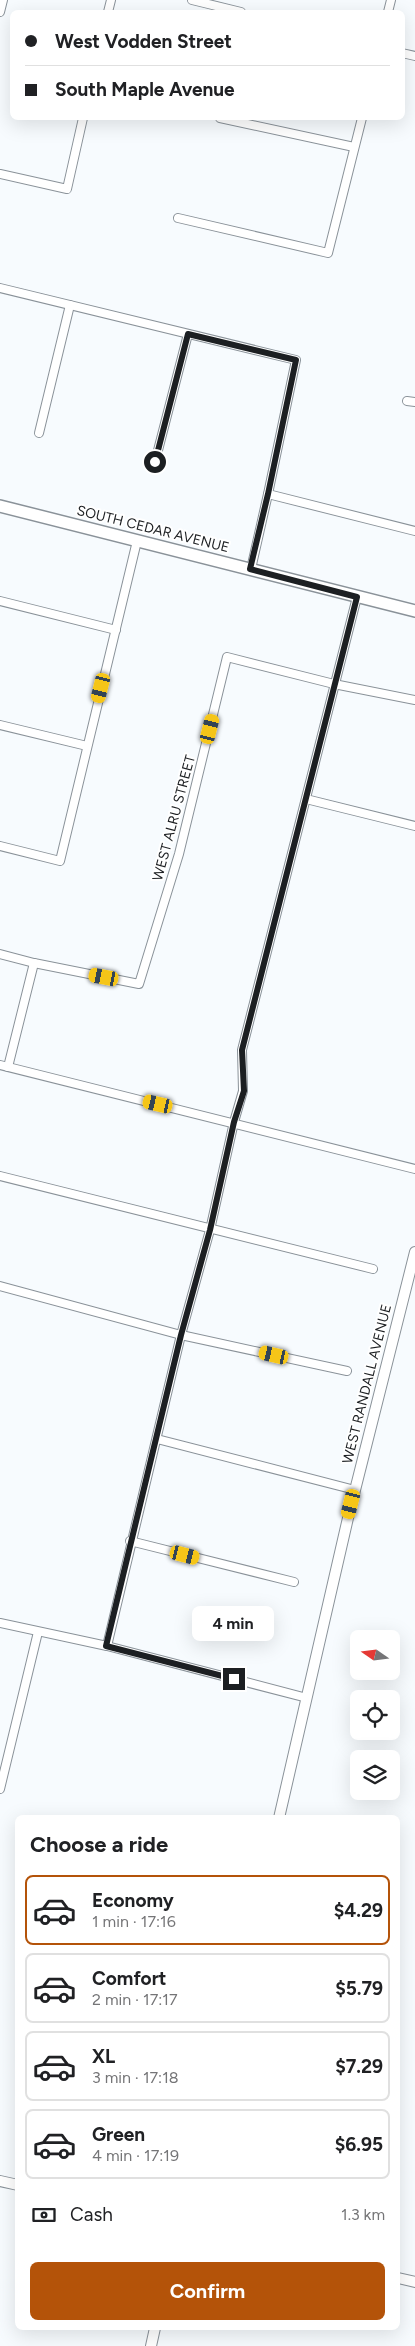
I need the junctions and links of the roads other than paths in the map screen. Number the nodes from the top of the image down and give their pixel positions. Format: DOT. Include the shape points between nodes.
graph roads {
  1 [pos="3,0"];
  2 [pos="192,0"];
  3 [pos="233,10"];
  4 [pos="0,12"];
  5 [pos="84,120"];
  6 [pos="229,120"];
  7 [pos="361,120"];
  8 [pos="354,147"];
  9 [pos="0,174"];
  10 [pos="178,218"];
  11 [pos="0,288"];
  12 [pos="70,305"];
  13 [pos="188,334"];
  14 [pos="39,433"];
  15 [pos="155,462"];
  16 [pos="268,494"];
  17 [pos="0,506"];
  18 [pos="415,531"];
  19 [pos="137,541"];
  20 [pos="250,569"];
  21 [pos="357,597"];
  22 [pos="0,601"];
  23 [pos="415,611"];
  24 [pos="116,630"];
  25 [pos="334,684"];
  26 [pos="415,700"];
  27 [pos="0,725"];
  28 [pos="87,746"];
  29 [pos="306,799"];
  30 [pos="415,826"];
  31 [pos="0,846"];
  32 [pos="0,954"];
  33 [pos="34,964"];
  34 [pos="4,1066"];
  35 [pos="234,1122"];
  36 [pos="415,1169"];
  37 [pos="0,1176"];
  38 [pos="210,1230"];
  39 [pos="415,1252"];
  40 [pos="372,1269"];
  41 [pos="0,1286"];
  42 [pos="181,1335"];
  43 [pos="347,1371"];
  44 [pos="156,1439"];
  45 [pos="355,1490"];
  46 [pos="130,1542"];
  47 [pos="294,1582"];
  48 [pos="0,1623"];
  49 [pos="38,1632"];
  50 [pos="106,1646"];
  51 [pos="307,1698"];
  52 [pos="0,1790"];
  53 [pos="279,1815"];
  54 [pos="0,2180"];
  55 [pos="15,2184"];
  56 [pos="400,2278"];
  57 [pos="415,2282"];
  58 [pos="154,2330"];
  59 [pos="150,2346"];
  1 -- 4 [label="street"];
  2 -- 3 [label="street"];
  5 -- 9 [label="street" via="67,189"];
  6 -- 8 [label="street"];
  7 -- 8 [label="street"];
  8 -- 10 [label="street" via="328,253"];
  11 -- 12 [label="street"];
  12 -- 13 [label="street"];
  12 -- 14 [label="street"];
  13 -- 15 [label="street"];
  13 -- 16 [label="street" via="296,360"];
  16 -- 18 [label="street"];
  16 -- 20 [label="street"];
  17 -- 19 [label="main road, SOUTH CEDAR AVENUE"];
  19 -- 20 [label="main road, SOUTH CEDAR AVENUE"];
  19 -- 24 [label="street"];
  20 -- 21 [label="main road, SOUTH CEDAR AVENUE"];
  21 -- 23 [label="main road, SOUTH CEDAR AVENUE"];
  21 -- 25 [label="street"];
  22 -- 24 [label="street"];
  24 -- 28 [label="street"];
  25 -- 26 [label="street"];
  25 -- 29 [label="street"];
  25 -- 33 [label="street, WEST ALRU STREET" via="227,657 179,854 139,984"];
  27 -- 28 [label="street"];
  28 -- 31 [label="street" via="60,861"];
  29 -- 30 [label="street"];
  29 -- 35 [label="street" via="242,1050 244,1091"];
  32 -- 33 [label="street"];
  33 -- 34 [label="street"];
  34 -- 35 [label="street"];
  35 -- 36 [label="street"];
  35 -- 38 [label="street"];
  37 -- 38 [label="street"];
  38 -- 40 [label="street"];
  38 -- 42 [label="street"];
  39 -- 45 [label="street, WEST RANDALL AVENUE"];
  41 -- 42 [label="street"];
  42 -- 43 [label="street"];
  42 -- 44 [label="street"];
  44 -- 45 [label="street"];
  44 -- 46 [label="street"];
  45 -- 51 [label="street, WEST RANDALL AVENUE"];
  46 -- 47 [label="street"];
  46 -- 50 [label="street"];
  48 -- 49 [label="street"];
  49 -- 50 [label="street"];
  49 -- 52 [label="street"];
  50 -- 51 [label="street"];
  51 -- 53 [label="street, WEST RANDALL AVENUE"];
  54 -- 55 [label="street"];
  56 -- 57 [label="street"];
  58 -- 59 [label="street"];
}
